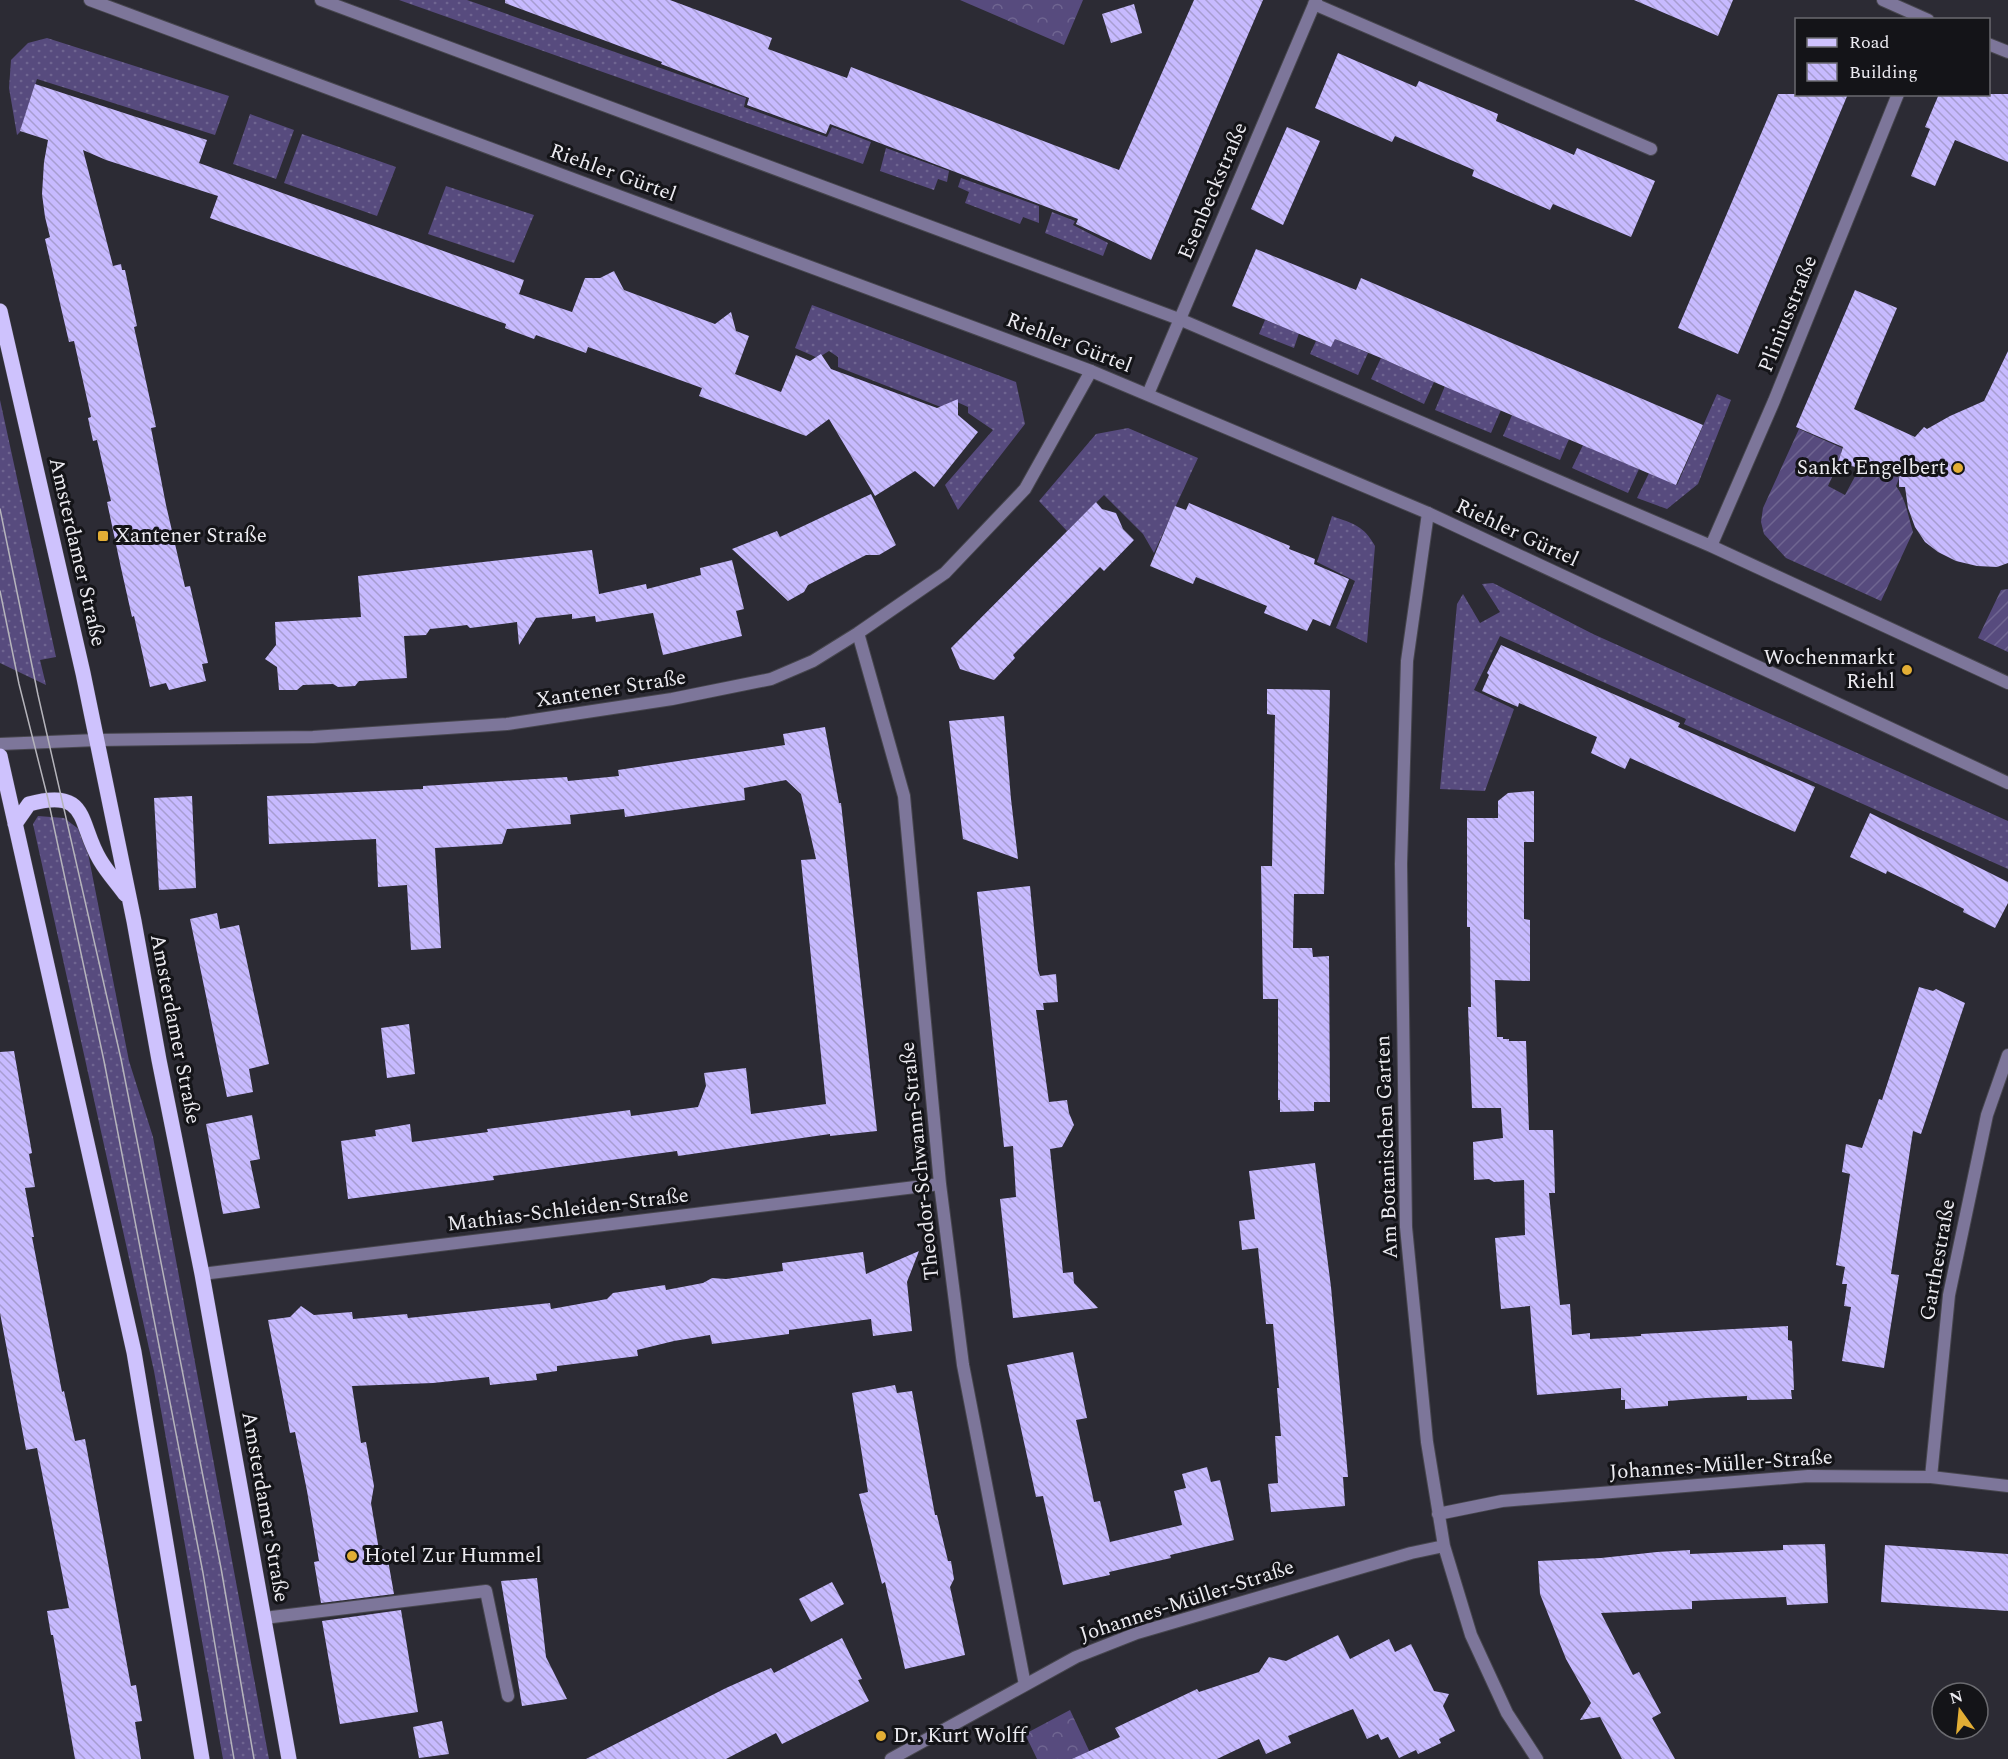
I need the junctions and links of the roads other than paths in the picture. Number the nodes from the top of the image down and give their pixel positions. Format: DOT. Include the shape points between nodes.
graph roads {
  1 [pos="90,0"];
  2 [pos="321,0"];
  3 [pos="1883,0"];
  4 [pos="1315,2"];
  5 [pos="1924,18"];
  6 [pos="1990,44"];
  7 [pos="2008,52"];
  8 [pos="1897,96"];
  9 [pos="1651,149"];
  10 [pos="0,311"];
  11 [pos="1179,319"];
  12 [pos="1091,371"];
  13 [pos="1148,394"];
  14 [pos="1428,513"];
  15 [pos="1711,546"];
  16 [pos="858,633"];
  17 [pos="2008,683"];
  18 [pos="97,740"];
  19 [pos="0,744"];
  20 [pos="0,756"];
  21 [pos="2008,783"];
  22 [pos="15,824"];
  23 [pos="129,899"];
  24 [pos="2008,1055"];
  25 [pos="940,1184"];
  26 [pos="202,1274"];
  27 [pos="1931,1477"];
  28 [pos="2008,1485"];
  29 [pos="1438,1514"];
  30 [pos="1444,1546"];
  31 [pos="264,1618"];
  32 [pos="1025,1685"];
  33 [pos="507,1696"];
  34 [pos="202,1759"];
  35 [pos="289,1759"];
  36 [pos="891,1759"];
  37 [pos="1537,1759"];
  1 -- 12 [label="street, Riehler Gürtel"];
  2 -- 11 [label="street"];
  3 -- 5 [label="street"];
  4 -- 9 [label="street, Esenbeckstraße"];
  4 -- 11 [label="street, Esenbeckstraße"];
  6 -- 7 [label="street"];
  8 -- 15 [label="street, Pliniusstraße"];
  10 -- 18 [label="main road, Amsterdamer Straße"];
  11 -- 13 [label="street, Esenbeckstraße"];
  11 -- 15 [label="street"];
  12 -- 13 [label="street, Riehler Gürtel"];
  12 -- 16 [label="street, Xantener Straße" via="1025,489 945,573"];
  13 -- 14 [label="street, Riehler Gürtel"];
  14 -- 21 [label="street, Riehler Gürtel"];
  14 -- 29 [label="street, Am Botanischen Garten" via="1407,661 1401,864 1406,1227"];
  15 -- 17 [label="street"];
  16 -- 18 [label="street, Xantener Straße" via="813,661 771,679 672,699 507,724 313,737"];
  16 -- 25 [label="street, Theodor-Schwann-Straße" via="904,796"];
  18 -- 19 [label="street, Xantener Straße"];
  18 -- 23 [label="main road, Amsterdamer Straße"];
  20 -- 22 [label="main road"];
  22 -- 23 [label="main road" via="29,804 48,799 63,800 80,811 99,859"];
  22 -- 34 [label="main road" via="134,1352"];
  23 -- 26 [label="main road, Amsterdamer Straße"];
  24 -- 27 [label="street, Garthestraße" via="1988,1115 1949,1295"];
  25 -- 26 [label="street, Mathias-Schleiden-Straße"];
  25 -- 32 [label="street, Theodor-Schwann-Straße" via="963,1365"];
  26 -- 31 [label="main road, Amsterdamer Straße"];
  27 -- 28 [label="street, Johannes-Müller-Straße"];
  27 -- 29 [label="street, Johannes-Müller-Straße" via="1808,1476 1502,1501"];
  29 -- 30 [label="street, Am Botanischen Garten"];
  30 -- 32 [label="street, Johannes-Müller-Straße" via="1137,1633 1076,1657"];
  30 -- 37 [label="street, Am Botanischen Garten" via="1471,1635 1507,1713"];
  31 -- 33 [label="street" via="486,1591"];
  31 -- 35 [label="main road, Amsterdamer Straße"];
  32 -- 36 [label="street, Johannes-Müller-Straße"];
}
